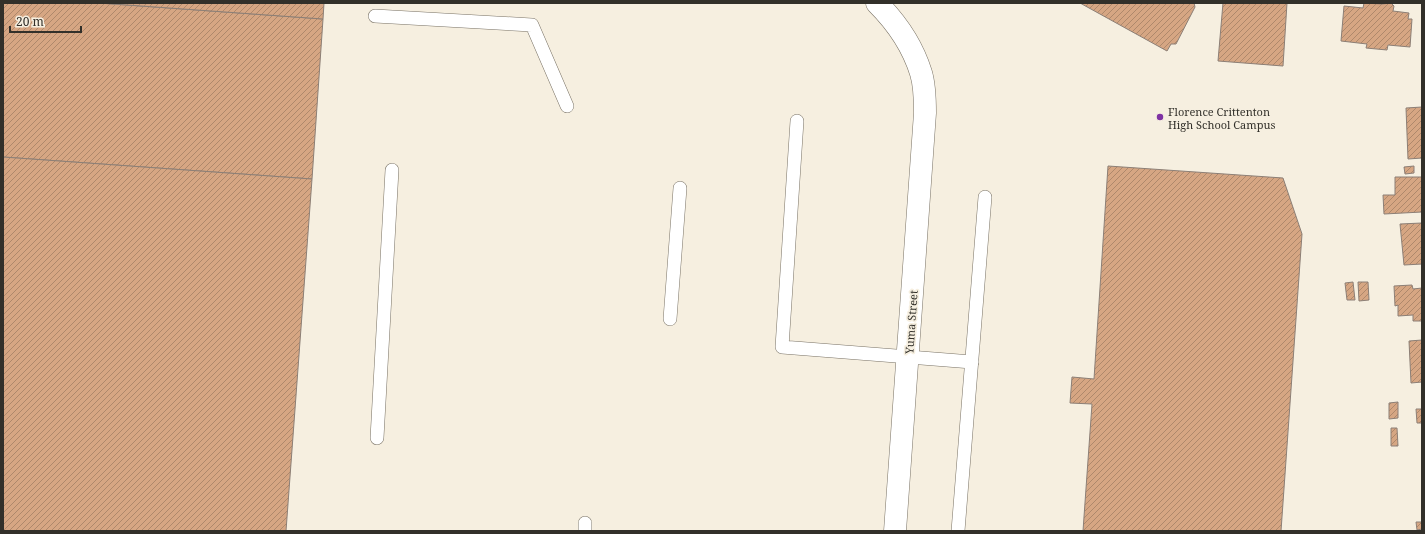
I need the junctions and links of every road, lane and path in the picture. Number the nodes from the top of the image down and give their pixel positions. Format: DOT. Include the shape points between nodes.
graph roads {
  1 [pos="877,3"];
  2 [pos="376,16"];
  3 [pos="567,106"];
  4 [pos="797,121"];
  5 [pos="392,170"];
  6 [pos="680,188"];
  7 [pos="985,197"];
  8 [pos="670,319"];
  9 [pos="908,357"];
  10 [pos="972,362"];
  11 [pos="377,438"];
  12 [pos="896,531"];
  13 [pos="958,531"];
  1 -- 9 [label="street, Yuma Street" via="893,20 913,53 921,74 924,94 925,113"];
  2 -- 3 [label="lane" via="532,25"];
  4 -- 9 [label="lane" via="782,347"];
  5 -- 11 [label="lane"];
  6 -- 8 [label="lane"];
  7 -- 10 [label="lane"];
  9 -- 10 [label="lane"];
  9 -- 12 [label="street, Yuma Street"];
  10 -- 13 [label="lane"];
}
